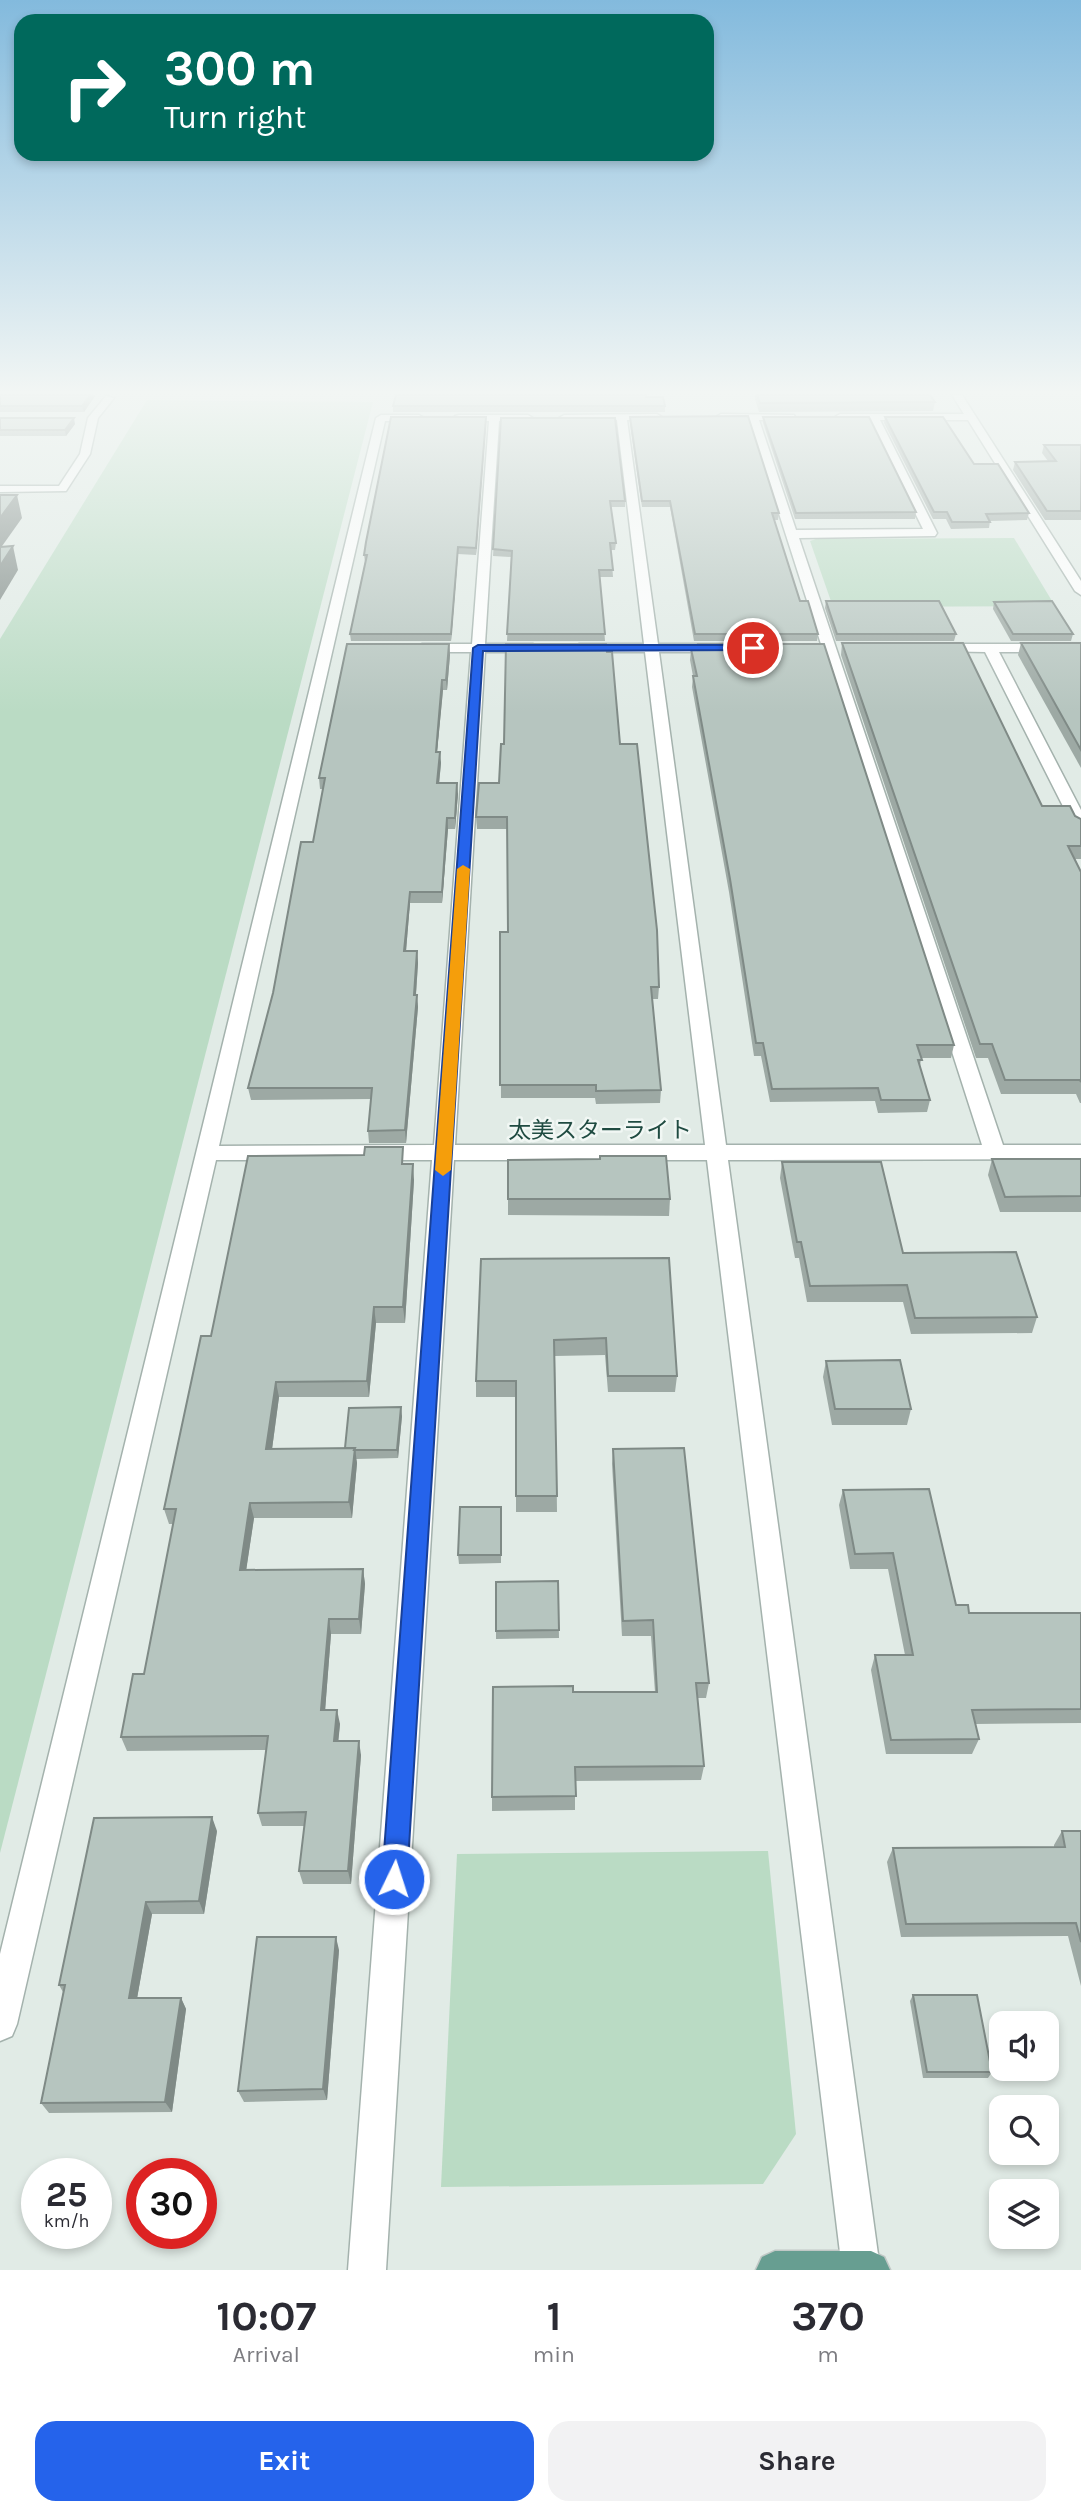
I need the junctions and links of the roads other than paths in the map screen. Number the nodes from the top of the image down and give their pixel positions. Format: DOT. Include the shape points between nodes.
graph roads {
  1 [pos="364,501"];
  2 [pos="488,501"];
  3 [pos="633,501"];
  4 [pos="781,501"];
  5 [pos="915,501"];
  6 [pos="1024,501"];
  7 [pos="792,534"];
  8 [pos="1081,591"];
  9 [pos="410,648"];
  10 [pos="478,648"];
  11 [pos="652,648"];
  12 [pos="734,648"];
  13 [pos="923,648"];
  14 [pos="990,648"];
  15 [pos="1081,648"];
  16 [pos="1081,826"];
  17 [pos="717,1152"];
  18 [pos="995,1152"];
  19 [pos="1081,1152"];
  20 [pos="206,1153"];
  21 [pos="444,1153"];
  22 [pos="0,2024"];
  23 [pos="861,2269"];
  24 [pos="367,2270"];
  25 [pos="775,2270"];
  26 [pos="871,2270"];
  1 -- 20 [label="street" via="334,648"];
  2 -- 10 [label="street"];
  3 -- 11 [label="street"];
  4 -- 7 [label="street"];
  5 -- 7 [label="street" via="931,533"];
  6 -- 8 [label="street"];
  7 -- 18 [label="street"];
  9 -- 10 [label="street"];
  10 -- 11 [label="street"];
  10 -- 21 [label="street"];
  11 -- 12 [label="street"];
  11 -- 17 [label="street"];
  13 -- 14 [label="street"];
  14 -- 15 [label="street"];
  14 -- 16 [label="street"];
  17 -- 18 [label="street"];
  17 -- 21 [label="street"];
  17 -- 23 [label="street"];
  18 -- 19 [label="street"];
  20 -- 21 [label="street"];
  20 -- 22 [label="street"];
  21 -- 24 [label="street"];
  23 -- 25 [label="main road"];
  23 -- 26 [label="main road"];
}
